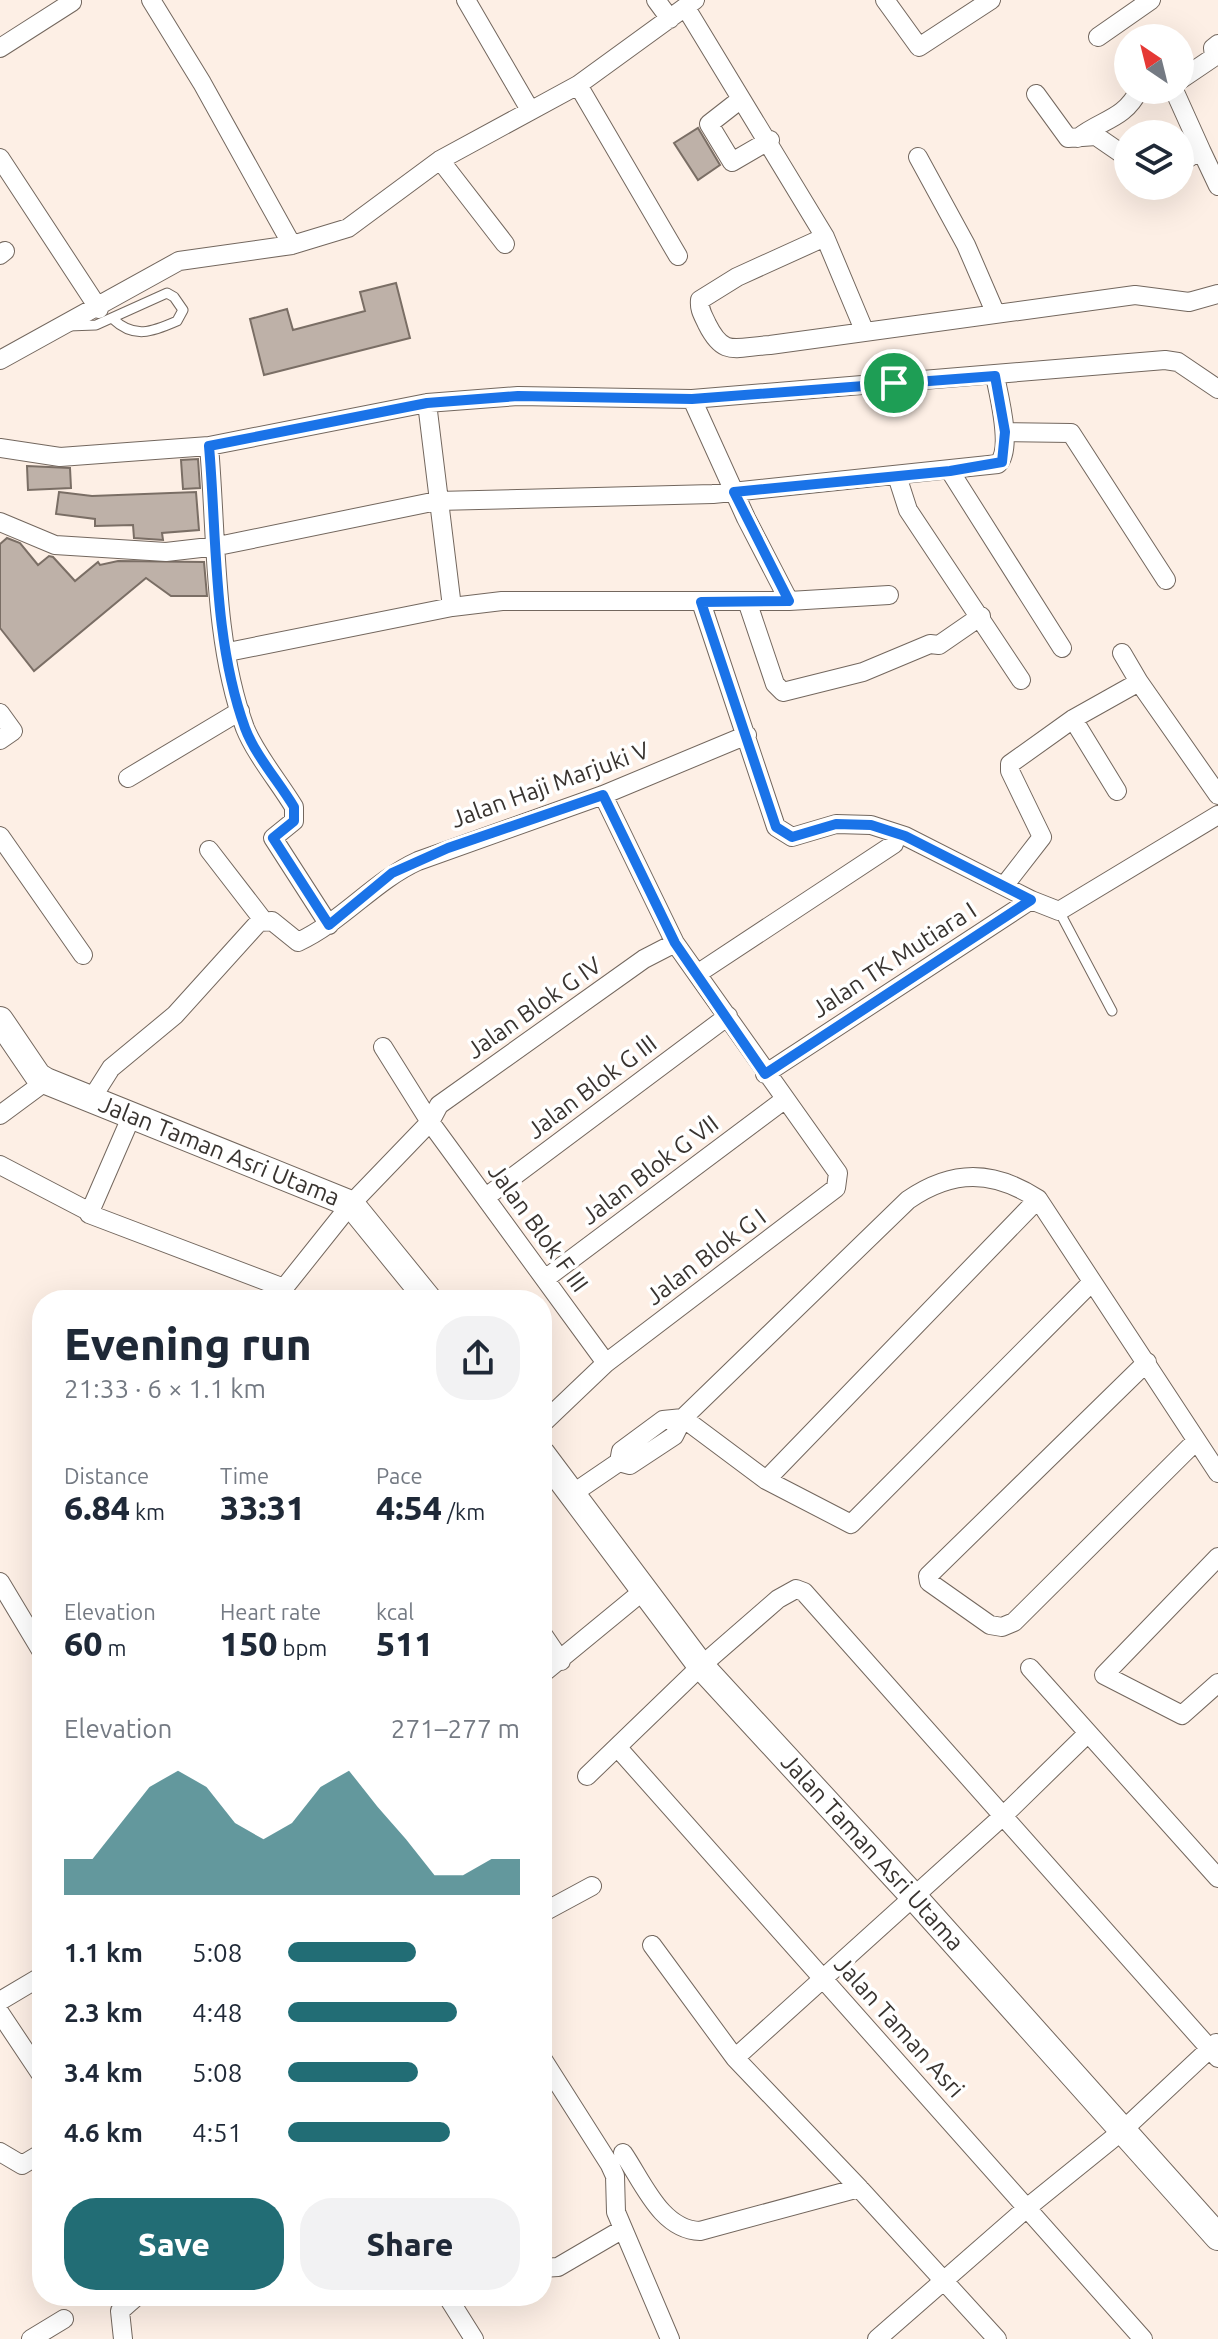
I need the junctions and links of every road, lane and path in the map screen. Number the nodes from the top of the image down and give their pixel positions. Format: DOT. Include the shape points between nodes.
graph roads {
  1 [pos="151,0"];
  2 [pos="466,0"];
  3 [pos="656,0"];
  4 [pos="885,0"];
  5 [pos="991,0"];
  6 [pos="1151,0"];
  7 [pos="72,2"];
  8 [pos="691,4"];
  9 [pos="670,19"];
  10 [pos="1098,37"];
  11 [pos="1218,44"];
  12 [pos="0,48"];
  13 [pos="1194,71"];
  14 [pos="578,85"];
  15 [pos="1036,94"];
  16 [pos="741,99"];
  17 [pos="1132,104"];
  18 [pos="1180,104"];
  19 [pos="530,110"];
  20 [pos="770,140"];
  21 [pos="1075,140"];
  22 [pos="1114,148"];
  23 [pos="1201,150"];
  24 [pos="1194,154"];
  25 [pos="918,157"];
  26 [pos="0,158"];
  27 [pos="440,160"];
  28 [pos="1218,186"];
  29 [pos="825,237"];
  30 [pos="505,244"];
  31 [pos="292,245"];
  32 [pos="678,256"];
  33 [pos="1218,294"];
  34 [pos="995,312"];
  35 [pos="106,314"];
  36 [pos="864,330"];
  37 [pos="0,360"];
  38 [pos="995,376"];
  39 [pos="1218,389"];
  40 [pos="692,399"];
  41 [pos="427,403"];
  42 [pos="1005,432"];
  43 [pos="209,446"];
  44 [pos="0,448"];
  45 [pos="950,471"];
  46 [pos="897,476"];
  47 [pos="734,492"];
  48 [pos="437,501"];
  49 [pos="0,522"];
  50 [pos="218,546"];
  51 [pos="1166,580"];
  52 [pos="889,595"];
  53 [pos="747,601"];
  54 [pos="789,601"];
  55 [pos="701,602"];
  56 [pos="452,607"];
  57 [pos="981,616"];
  58 [pos="1062,648"];
  59 [pos="228,652"];
  60 [pos="1122,653"];
  61 [pos="1021,680"];
  62 [pos="1139,682"];
  63 [pos="240,711"];
  64 [pos="0,713"];
  65 [pos="1073,719"];
  66 [pos="747,735"];
  67 [pos="7,736"];
  68 [pos="128,778"];
  69 [pos="1117,791"];
  70 [pos="603,795"];
  71 [pos="1218,795"];
  72 [pos="1218,815"];
  73 [pos="0,836"];
  74 [pos="894,844"];
  75 [pos="209,850"];
  76 [pos="1004,886"];
  77 [pos="1031,900"];
  78 [pos="1059,911"];
  79 [pos="263,920"];
  80 [pos="329,925"];
  81 [pos="675,943"];
  82 [pos="83,955"];
  83 [pos="697,974"];
  84 [pos="1112,1011"];
  85 [pos="728,1016"];
  86 [pos="0,1020"];
  87 [pos="383,1047"];
  88 [pos="765,1074"];
  89 [pos="46,1081"];
  90 [pos="92,1098"];
  91 [pos="784,1100"];
  92 [pos="0,1115"];
  93 [pos="132,1115"];
  94 [pos="430,1122"];
  95 [pos="0,1165"];
  96 [pos="486,1197"];
  97 [pos="357,1198"];
  98 [pos="1038,1199"];
  99 [pos="90,1214"];
  100 [pos="545,1279"];
  101 [pos="1092,1282"];
  102 [pos="279,1290"];
  103 [pos="292,1290"];
  104 [pos="422,1290"];
  105 [pos="1147,1362"];
  106 [pos="606,1363"];
  107 [pos="552,1414"];
  108 [pos="683,1418"];
  109 [pos="1196,1441"];
  110 [pos="552,1467"];
  111 [pos="1218,1473"];
  112 [pos="766,1480"];
  113 [pos="572,1494"];
  114 [pos="1218,1557"];
  115 [pos="0,1582"];
  116 [pos="643,1591"];
  117 [pos="32,1635"];
  118 [pos="552,1648"];
  119 [pos="561,1661"];
  120 [pos="701,1666"];
  121 [pos="552,1667"];
  122 [pos="1030,1668"];
  123 [pos="1218,1683"];
  124 [pos="1086,1735"];
  125 [pos="618,1748"];
  126 [pos="587,1776"];
  127 [pos="1003,1816"];
  128 [pos="1218,1878"];
  129 [pos="592,1886"];
  130 [pos="914,1897"];
  131 [pos="552,1908"];
  132 [pos="652,1945"];
  133 [pos="824,1981"];
  134 [pos="32,1982"];
  135 [pos="0,2001"];
  136 [pos="0,2013"];
  137 [pos="1215,2049"];
  138 [pos="735,2058"];
  139 [pos="32,2061"];
  140 [pos="552,2074"];
  141 [pos="1122,2131"];
  142 [pos="0,2152"];
  143 [pos="623,2153"];
  144 [pos="32,2159"];
  145 [pos="859,2188"];
  146 [pos="1028,2207"];
  147 [pos="623,2229"];
  148 [pos="1218,2237"];
  149 [pos="552,2267"];
  150 [pos="941,2280"];
  151 [pos="126,2306"];
  152 [pos="453,2306"];
  153 [pos="64,2319"];
  154 [pos="31,2339"];
  155 [pos="123,2339"];
  156 [pos="474,2339"];
  157 [pos="670,2339"];
  158 [pos="877,2339"];
  159 [pos="997,2339"];
  160 [pos="1143,2339"];
  1 -- 31 [label="street"];
  2 -- 19 [label="street"];
  3 -- 9 [label="street"];
  4 -- 5 [label="street" via="919,47"];
  6 -- 10 [label="street"];
  7 -- 12 [label="street"];
  8 -- 9 [label="street"];
  8 -- 16 [label="street"];
  9 -- 14 [label="street"];
  11 -- 13 [label="street" via="1214,57"];
  14 -- 19 [label="street"];
  14 -- 32 [label="street"];
  15 -- 21 [label="street" via="1068,138"];
  16 -- 20 [label="street"];
  16 -- 20 [label="street" via="709,124 732,162"];
  17 -- 21 [label="street"];
  18 -- 23 [label="street"];
  19 -- 27 [label="street"];
  20 -- 29 [label="street"];
  21 -- 22 [label="street" via="1096,136"];
  23 -- 24 [label="street"];
  23 -- 28 [label="street"];
  25 -- 34 [label="street"];
  26 -- 35 [label="street"];
  27 -- 30 [label="street"];
  27 -- 31 [label="street" via="348,228"];
  29 -- 36 [label="street"];
  29 -- 36 [label="street" via="737,277 700,300 700,309 720,346 770,345"];
  31 -- 35 [label="street" via="179,261"];
  33 -- 34 [label="street" via="1189,302 1135,295"];
  34 -- 36 [label="street"];
  35 -- 35 [label="lane" via="141,333 177,321 183,310 167,293"];
  35 -- 37 [label="street" via="66,326"];
  38 -- 39 [label="street" via="1165,360 1178,362"];
  38 -- 40 [label="street"];
  38 -- 42 [label="street"];
  40 -- 41 [label="street" via="518,396"];
  40 -- 47 [label="street"];
  41 -- 43 [label="street"];
  41 -- 48 [label="street"];
  42 -- 45 [label="street" via="1002,462"];
  42 -- 51 [label="street" via="1071,433"];
  43 -- 44 [label="street" via="60,457"];
  43 -- 50 [label="street"];
  45 -- 46 [label="street"];
  45 -- 58 [label="street"];
  46 -- 47 [label="street"];
  46 -- 57 [label="street" via="908,510"];
  47 -- 48 [label="street"];
  47 -- 54 [label="street"];
  48 -- 50 [label="street"];
  48 -- 56 [label="street"];
  49 -- 50 [label="street" via="55,545 166,552"];
  50 -- 59 [label="street"];
  52 -- 54 [label="street"];
  53 -- 54 [label="street"];
  53 -- 55 [label="street"];
  53 -- 57 [label="street" via="775,684 783,692 939,645"];
  55 -- 56 [label="street" via="502,601"];
  55 -- 66 [label="street"];
  56 -- 59 [label="street"];
  57 -- 61 [label="street"];
  59 -- 63 [label="street"];
  60 -- 62 [label="street"];
  62 -- 65 [label="street"];
  62 -- 71 [label="street"];
  63 -- 68 [label="street"];
  63 -- 80 [label="street" via="247,732 294,807 294,821 273,838"];
  64 -- 67 [label="street"];
  65 -- 69 [label="street"];
  65 -- 76 [label="street" via="1010,764 1042,837"];
  66 -- 70 [label="street, Jalan Haji Marjuki V"];
  66 -- 76 [label="street" via="781,832 792,837 836,824 871,825 905,836"];
  70 -- 80 [label="street, Jalan Haji Marjuki V" via="448,848 392,873"];
  70 -- 81 [label="street"];
  72 -- 78 [label="street"];
  73 -- 82 [label="street"];
  74 -- 83 [label="street"];
  75 -- 79 [label="street"];
  76 -- 77 [label="street"];
  77 -- 78 [label="street"];
  77 -- 88 [label="street, Jalan TK Mutiara I"];
  78 -- 84 [label="lane"];
  79 -- 80 [label="street, Jalan Haji Marjuki V" via="298,942"];
  79 -- 90 [label="street" via="175,1015 111,1068"];
  81 -- 83 [label="street"];
  81 -- 94 [label="street, Jalan Blok G IV" via="644,959 439,1105"];
  83 -- 85 [label="street"];
  85 -- 88 [label="street"];
  85 -- 96 [label="street, Jalan Blok G III"];
  86 -- 89 [label="street"];
  87 -- 94 [label="street, Jalan Blok F III"];
  88 -- 91 [label="street"];
  89 -- 90 [label="street, Jalan Taman Asri Utama"];
  89 -- 92 [label="street"];
  90 -- 93 [label="street, Jalan Taman Asri Utama"];
  91 -- 100 [label="street, Jalan Blok G VII"];
  91 -- 106 [label="street, Jalan Blok G I" via="838,1173 836,1188"];
  93 -- 97 [label="street, Jalan Taman Asri Utama"];
  93 -- 99 [label="street"];
  94 -- 96 [label="street, Jalan Blok F III"];
  94 -- 97 [label="street, Jalan Blok G IV"];
  95 -- 99 [label="street"];
  96 -- 100 [label="street, Jalan Blok F III"];
  97 -- 103 [label="street, Jalan Blok G IV"];
  97 -- 104 [label="street, Jalan Taman Asri Utama"];
  98 -- 101 [label="street"];
  98 -- 108 [label="street" via="1015,1184 986,1177 959,1178 925,1189"];
  98 -- 112 [label="street"];
  99 -- 102 [label="street"];
  100 -- 106 [label="street, Jalan Blok F III"];
  101 -- 105 [label="street"];
  101 -- 112 [label="street" via="851,1524"];
  105 -- 109 [label="street"];
  105 -- 109 [label="street" via="928,1576 929,1582 990,1625 1014,1622"];
  106 -- 107 [label="street, Jalan Blok G I"];
  108 -- 112 [label="street"];
  108 -- 113 [label="street" via="663,1420 621,1451 619,1462"];
  109 -- 111 [label="street"];
  110 -- 113 [label="street, Jalan Taman Asri Utama"];
  113 -- 116 [label="street, Jalan Taman Asri Utama"];
  114 -- 123 [label="street" via="1104,1675 1182,1715"];
  115 -- 117 [label="street"];
  116 -- 119 [label="street"];
  116 -- 120 [label="street, Jalan Taman Asri Utama"];
  118 -- 119 [label="street"];
  119 -- 121 [label="street"];
  120 -- 125 [label="street"];
  120 -- 127 [label="street" via="778,1599 796,1589 804,1592"];
  120 -- 130 [label="street, Jalan Taman Asri Utama"];
  122 -- 124 [label="street"];
  124 -- 127 [label="street"];
  124 -- 128 [label="street"];
  125 -- 126 [label="street"];
  125 -- 133 [label="street, Jalan Taman Asri"];
  127 -- 130 [label="street"];
  127 -- 137 [label="street"];
  129 -- 131 [label="street"];
  130 -- 133 [label="street"];
  130 -- 141 [label="street, Jalan Taman Asri Utama"];
  132 -- 138 [label="street"];
  133 -- 138 [label="street"];
  133 -- 146 [label="street, Jalan Taman Asri"];
  134 -- 135 [label="street"];
  136 -- 139 [label="street"];
  137 -- 141 [label="street"];
  138 -- 145 [label="street"];
  140 -- 147 [label="street" via="610,2165"];
  141 -- 146 [label="street"];
  141 -- 148 [label="street, Jalan Taman Asri Utama"];
  142 -- 144 [label="street" via="22,2165"];
  143 -- 145 [label="street" via="668,2220 688,2231"];
  145 -- 150 [label="street"];
  146 -- 150 [label="street"];
  146 -- 160 [label="street, Jalan Taman Asri"];
  147 -- 149 [label="street"];
  147 -- 157 [label="street"];
  150 -- 158 [label="street"];
  150 -- 159 [label="street"];
  151 -- 155 [label="street" via="120,2311"];
  152 -- 156 [label="street"];
  153 -- 154 [label="street"];
}
